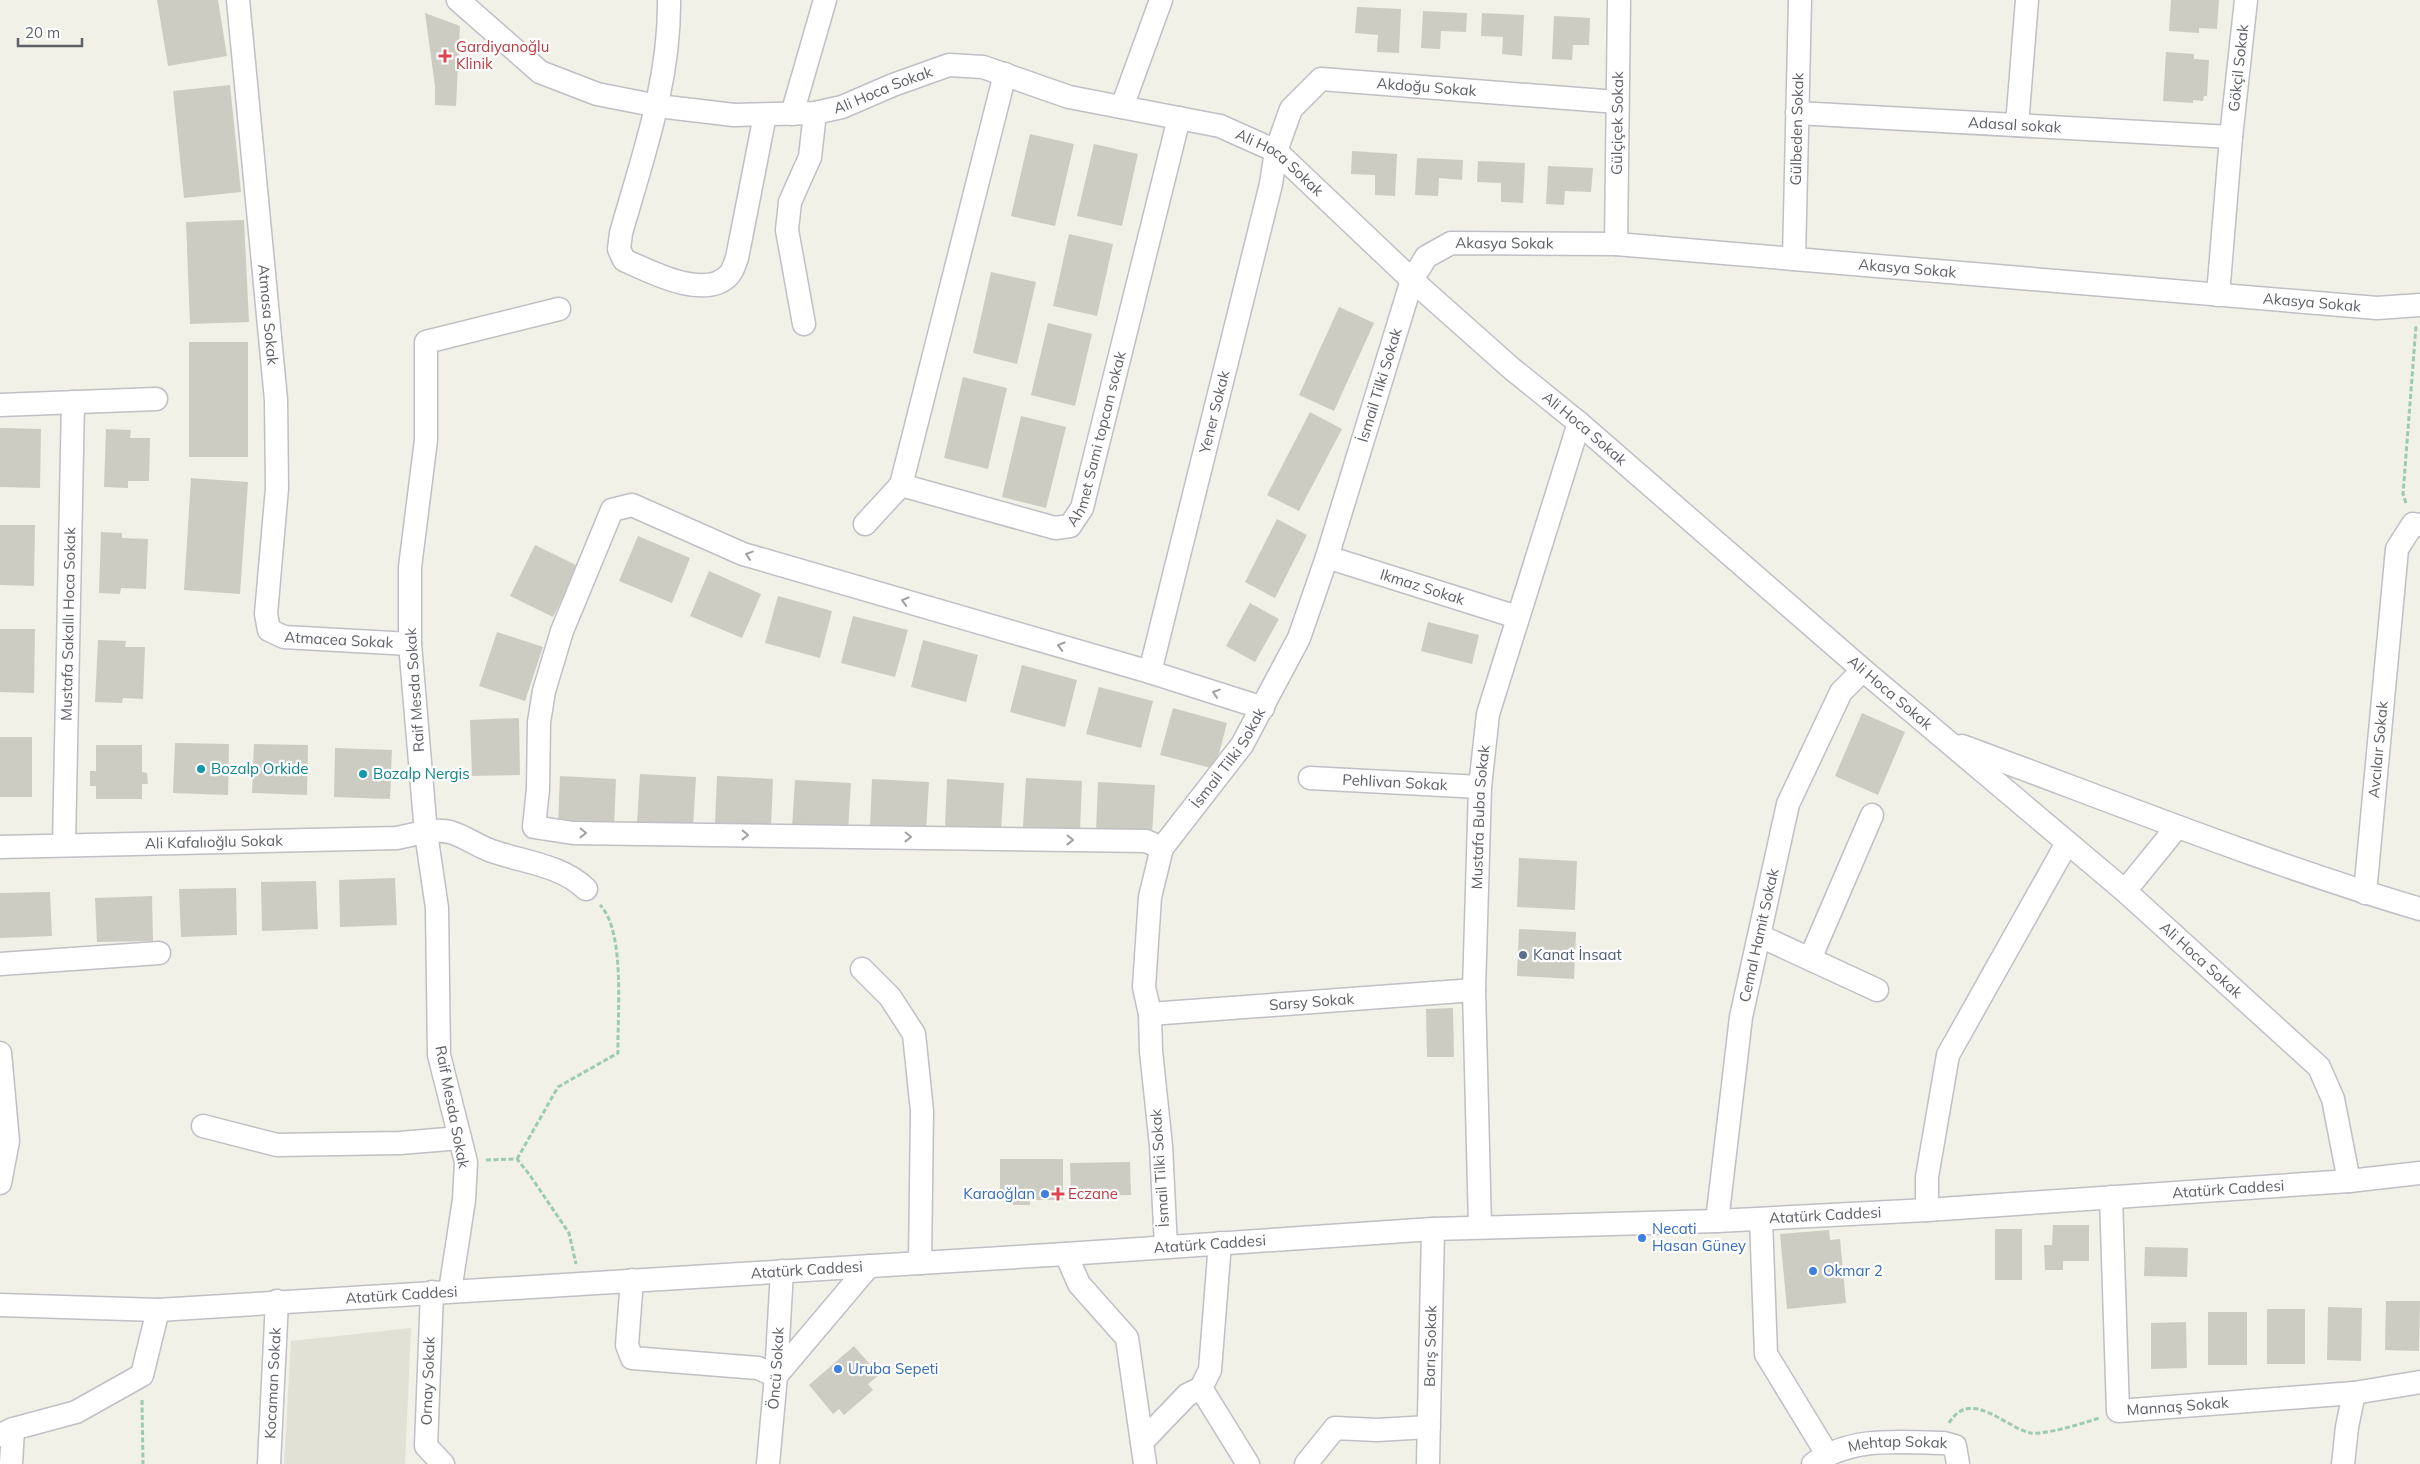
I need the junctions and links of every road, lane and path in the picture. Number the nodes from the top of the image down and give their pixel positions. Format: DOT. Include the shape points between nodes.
graph roads {
  1 [pos="238,0"];
  2 [pos="458,0"];
  3 [pos="669,0"];
  4 [pos="825,0"];
  5 [pos="1160,0"];
  6 [pos="1619,0"];
  7 [pos="1800,0"];
  8 [pos="2027,0"];
  9 [pos="2246,0"];
  10 [pos="1005,74"];
  11 [pos="1617,102"];
  12 [pos="658,106"];
  13 [pos="1122,107"];
  14 [pos="815,113"];
  15 [pos="1797,113"];
  16 [pos="792,114"];
  17 [pos="765,115"];
  18 [pos="1179,118"];
  19 [pos="2017,126"];
  20 [pos="2231,137"];
  21 [pos="1276,151"];
  22 [pos="1616,244"];
  23 [pos="1794,259"];
  24 [pos="1412,280"];
  25 [pos="2218,295"];
  26 [pos="2419,305"];
  27 [pos="559,309"];
  28 [pos="804,324"];
  29 [pos="156,399"];
  30 [pos="73,402"];
  31 [pos="0,405"];
  32 [pos="1579,423"];
  33 [pos="901,485"];
  34 [pos="866,524"];
  35 [pos="2417,524"];
  36 [pos="1327,557"];
  37 [pos="1517,617"];
  38 [pos="270,630"];
  39 [pos="410,644"];
  40 [pos="1863,670"];
  41 [pos="1150,672"];
  42 [pos="1263,708"];
  43 [pos="1946,740"];
  44 [pos="1310,778"];
  45 [pos="1480,787"];
  46 [pos="1872,815"];
  47 [pos="2177,826"];
  48 [pos="426,833"];
  49 [pos="2067,843"];
  50 [pos="64,845"];
  51 [pos="0,847"];
  52 [pos="1162,848"];
  53 [pos="586,889"];
  54 [pos="2125,891"];
  55 [pos="2365,893"];
  56 [pos="2420,909"];
  57 [pos="1760,936"];
  58 [pos="159,953"];
  59 [pos="1810,959"];
  60 [pos="0,964"];
  61 [pos="862,970"];
  62 [pos="1474,990"];
  63 [pos="1877,990"];
  64 [pos="1150,1014"];
  65 [pos="0,1053"];
  66 [pos="203,1126"];
  67 [pos="460,1138"];
  68 [pos="517,1159"];
  69 [pos="466,1162"];
  70 [pos="2420,1173"];
  71 [pos="2349,1181"];
  72 [pos="0,1183"];
  73 [pos="2112,1197"];
  74 [pos="1928,1210"];
  75 [pos="1761,1219"];
  76 [pos="1717,1221"];
  77 [pos="1480,1226"];
  78 [pos="1433,1229"];
  79 [pos="1220,1244"];
  80 [pos="1166,1247"];
  81 [pos="1066,1254"];
  82 [pos="920,1263"];
  83 [pos="870,1266"];
  84 [pos="782,1271"];
  85 [pos="632,1280"];
  86 [pos="580,1283"];
  87 [pos="441,1292"];
  88 [pos="277,1302"];
  89 [pos="0,1305"];
  90 [pos="158,1310"];
  91 [pos="142,1375"];
  92 [pos="776,1376"];
  93 [pos="2420,1382"];
  94 [pos="1201,1388"];
  95 [pos="2354,1393"];
  96 [pos="2118,1411"];
  97 [pos="1429,1427"];
  98 [pos="7,1432"];
  99 [pos="1952,1451"];
  100 [pos="1144,1453"];
  101 [pos="1820,1459"];
  102 [pos="11,1464"];
  103 [pos="144,1464"];
  104 [pos="269,1464"];
  105 [pos="443,1464"];
  106 [pos="768,1464"];
  107 [pos="1248,1464"];
  108 [pos="1306,1464"];
  109 [pos="1428,1464"];
  110 [pos="2343,1464"];
  1 -- 38 [label="street, Atmasa Sokak" via="276,400 276,488 266,614"];
  2 -- 12 [label="street, Ali Hoca Sokak" via="540,72 597,94"];
  3 -- 12 [label="street" via="669,36"];
  4 -- 16 [label="street"];
  5 -- 13 [label="street"];
  6 -- 11 [label="street, Gülçiçek Sokak"];
  7 -- 15 [label="street, Gülbeden Sokak"];
  8 -- 19 [label="street"];
  9 -- 20 [label="street, Gökçil Sokak"];
  10 -- 13 [label="street, Ali Hoca Sokak" via="1069,97"];
  10 -- 14 [label="street, Ali Hoca Sokak" via="983,67 949,66 842,107"];
  10 -- 33 [label="street"];
  11 -- 21 [label="street, Akdoğu Sokak" via="1321,79 1291,109"];
  11 -- 22 [label="street, Gülçiçek Sokak"];
  12 -- 17 [label="street, Ali Hoca Sokak" via="734,115"];
  12 -- 17 [label="street" via="619,249 624,260 677,282 697,285 719,282 730,275 737,258"];
  13 -- 18 [label="street, Ali Hoca Sokak"];
  14 -- 16 [label="street, Ali Hoca Sokak"];
  14 -- 28 [label="street" via="810,156 790,202 786,230"];
  15 -- 19 [label="street, Adasal sokak"];
  15 -- 23 [label="street, Gülbeden Sokak"];
  16 -- 17 [label="street, Ali Hoca Sokak"];
  18 -- 21 [label="street, Ali Hoca Sokak" via="1220,126"];
  18 -- 33 [label="street, Ahmet Sami topcan sokak" via="1082,508 1070,526 1055,528"];
  19 -- 20 [label="street, Adasal sokak"];
  20 -- 25 [label="street, Gökçil Sokak"];
  21 -- 24 [label="street, Ali Hoca Sokak"];
  21 -- 41 [label="street, Yener Sokak" via="1269,193"];
  22 -- 23 [label="street, Akasya Sokak"];
  22 -- 24 [label="street, Akasya Sokak" via="1451,243 1426,257"];
  23 -- 25 [label="street, Akasya Sokak"];
  24 -- 32 [label="street, Ali Hoca Sokak"];
  24 -- 36 [label="street, İsmail Tilki Sokak"];
  25 -- 26 [label="street, Akasya Sokak" via="2377,308"];
  26 -- 35 [label="path" via="2403,494"];
  27 -- 39 [label="street, Raif Mesda Sokak" via="426,342 426,440 410,568"];
  29 -- 30 [label="street"];
  30 -- 31 [label="street"];
  30 -- 50 [label="street, Mustafa Sakallı Hoca Sokak"];
  32 -- 37 [label="street, Mustafa Buba Sokak"];
  32 -- 40 [label="street, Ali Hoca Sokak"];
  33 -- 34 [label="street"];
  35 -- 55 [label="street, Avcılaır Sokak" via="2396,549"];
  36 -- 37 [label="street, Ikmaz Sokak"];
  36 -- 42 [label="street, İsmail Tilki Sokak" via="1299,638"];
  37 -- 45 [label="street, Mustafa Buba Sokak" via="1488,714"];
  38 -- 39 [label="street, Atmacea Sokak" via="284,636"];
  39 -- 48 [label="street, Raif Mesda Sokak"];
  40 -- 43 [label="street, Ali Hoca Sokak"];
  40 -- 57 [label="street, Cemal Hamit Sokak" via="1842,692 1788,804"];
  42 -- 41 [label="street, one-way"];
  41 -- 52 [label="street, one-way" via="743,554 632,505 612,510 562,631 544,692 539,722 534,827 582,833 1146,841"];
  42 -- 52 [label="street, İsmail Tilki Sokak" via="1242,745"];
  43 -- 47 [label="street, Ali Hoca Sokak"];
  43 -- 49 [label="street, Ali Hoca Sokak"];
  44 -- 45 [label="street, Pehlivan Sokak"];
  45 -- 62 [label="street, Mustafa Buba Sokak"];
  46 -- 59 [label="street"];
  47 -- 54 [label="street"];
  47 -- 55 [label="street, Ali Hoca Sokak"];
  48 -- 50 [label="street, Ali Kafalıoğlu Sokak" via="396,838"];
  48 -- 53 [label="street, Ali Kafalıoğlu Sokak" via="450,832 489,850 546,866"];
  48 -- 67 [label="street, Raif Mesda Sokak" via="437,908 439,1055"];
  49 -- 54 [label="street, Ali Hoca Sokak"];
  49 -- 74 [label="street" via="1948,1055 1927,1177"];
  50 -- 51 [label="street, Ali Kafalıoğlu Sokak"];
  52 -- 64 [label="street, İsmail Tilki Sokak" via="1150,897 1144,987"];
  53 -- 68 [label="path" via="606,910 618,944 618,1053 558,1086"];
  54 -- 71 [label="street, Ali Hoca Sokak" via="2319,1067 2333,1099"];
  55 -- 56 [label="street, Ali Hoca Sokak"];
  57 -- 59 [label="street"];
  57 -- 76 [label="street, Cemal Hamit Sokak" via="1742,1017"];
  58 -- 60 [label="street"];
  59 -- 63 [label="street"];
  61 -- 82 [label="street" via="890,997 914,1034 922,1110"];
  62 -- 64 [label="street, Sarsy Sokak"];
  62 -- 77 [label="street, Mustafa Buba Sokak"];
  64 -- 80 [label="street, İsmail Tilki Sokak"];
  65 -- 72 [label="street" via="8,1141"];
  66 -- 67 [label="street" via="277,1145 400,1143"];
  67 -- 69 [label="street, Raif Mesda Sokak"];
  68 -- 69 [label="path"];
  68 -- 86 [label="path" via="569,1233"];
  69 -- 87 [label="street, Raif Mesda Sokak" via="464,1200"];
  70 -- 71 [label="street, Atatürk Caddesi"];
  71 -- 73 [label="street, Atatürk Caddesi"];
  73 -- 74 [label="street, Atatürk Caddesi"];
  73 -- 96 [label="street, Mannaş Sokak"];
  74 -- 75 [label="street, Atatürk Caddesi"];
  75 -- 76 [label="street, Atatürk Caddesi"];
  75 -- 101 [label="street" via="1766,1354"];
  76 -- 77 [label="street, Atatürk Caddesi"];
  77 -- 78 [label="street, Atatürk Caddesi"];
  78 -- 79 [label="street, Atatürk Caddesi"];
  78 -- 97 [label="street, Barış Sokak"];
  79 -- 80 [label="street, Atatürk Caddesi"];
  79 -- 94 [label="street" via="1210,1370"];
  80 -- 81 [label="street, Atatürk Caddesi"];
  81 -- 82 [label="street, Atatürk Caddesi"];
  81 -- 100 [label="street" via="1079,1284 1127,1338"];
  82 -- 83 [label="street, Atatürk Caddesi"];
  83 -- 84 [label="street, Atatürk Caddesi"];
  83 -- 92 [label="street"];
  84 -- 85 [label="street, Atatürk Caddesi"];
  84 -- 92 [label="street, Öncü Sokak"];
  85 -- 86 [label="street, Atatürk Caddesi"];
  85 -- 92 [label="street" via="627,1345 632,1358 758,1368"];
  86 -- 87 [label="street, Atatürk Caddesi"];
  87 -- 88 [label="street, Atatürk Caddesi"];
  87 -- 105 [label="street, Ornay Sokak" via="426,1446"];
  88 -- 90 [label="street, Atatürk Caddesi"];
  88 -- 104 [label="street, Kocaman Sokak"];
  89 -- 90 [label="street, Atatürk Caddesi"];
  90 -- 91 [label="street"];
  91 -- 98 [label="street" via="76,1412"];
  91 -- 103 [label="path"];
  92 -- 106 [label="street, Öncü Sokak"];
  93 -- 95 [label="street, Mannaş Sokak"];
  94 -- 100 [label="street" via="1187,1395"];
  94 -- 107 [label="street"];
  95 -- 96 [label="street, Mannaş Sokak"];
  95 -- 110 [label="street"];
  96 -- 99 [label="path" via="2076,1426 2031,1433 1986,1411 1959,1411 1949,1422"];
  97 -- 108 [label="street" via="1336,1428"];
  97 -- 109 [label="street, Barış Sokak"];
  98 -- 102 [label="street"];
  99 -- 101 [label="street, Mehtap Sokak" via="1868,1442"];
}
